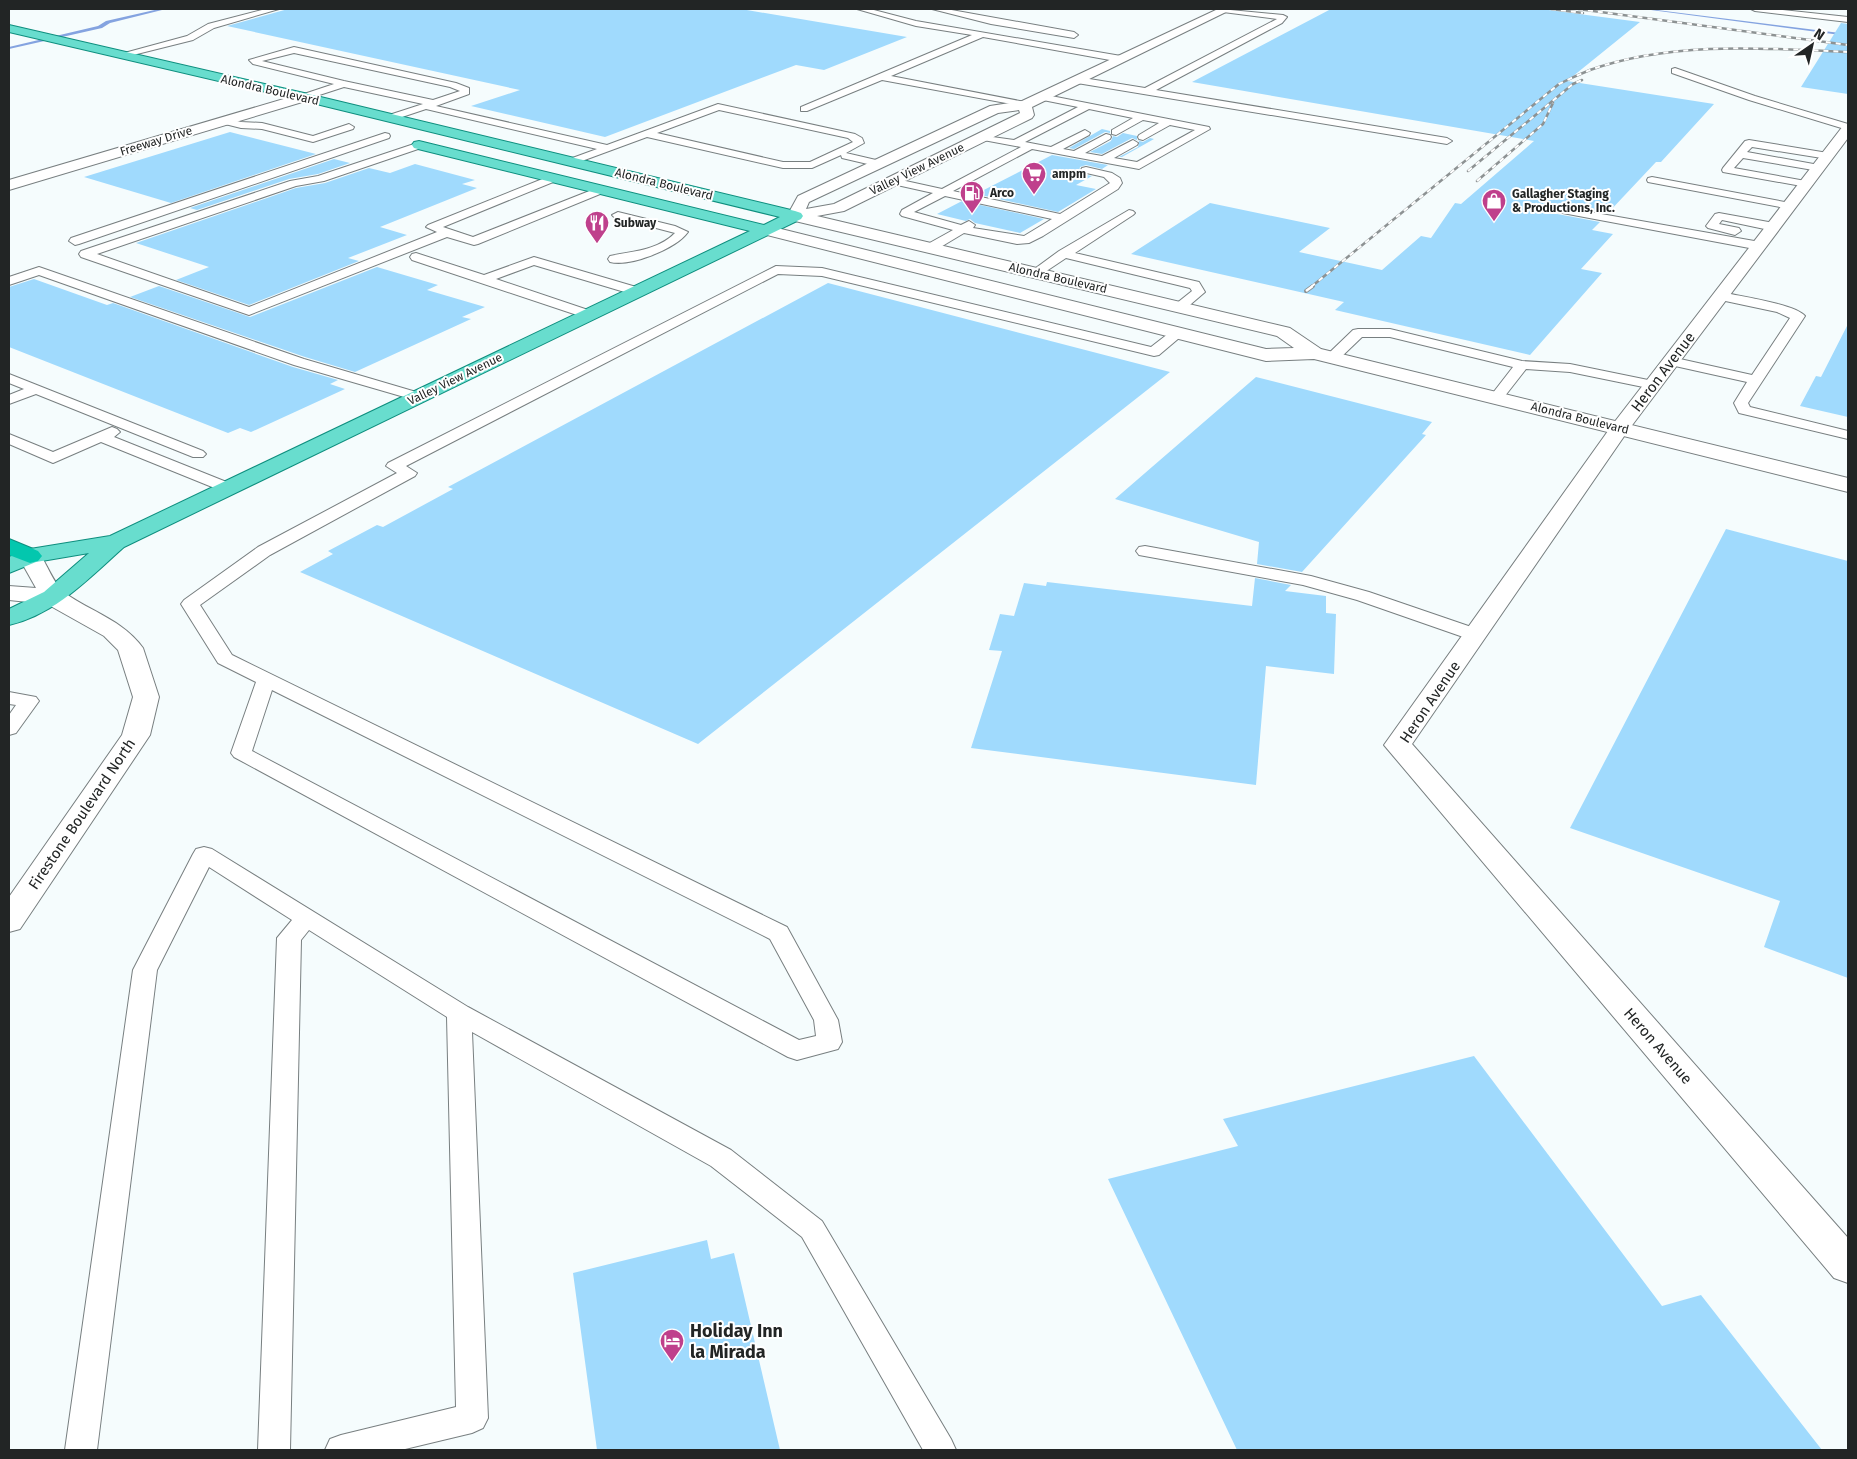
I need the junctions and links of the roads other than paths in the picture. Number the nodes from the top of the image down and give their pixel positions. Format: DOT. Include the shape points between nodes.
graph roads {
  1 [pos="275,9"];
  2 [pos="861,9"];
  3 [pos="936,9"];
  4 [pos="1225,9"];
  5 [pos="1284,9"];
  6 [pos="1755,9"];
  7 [pos="1272,15"];
  8 [pos="1848,20"];
  9 [pos="9,29"];
  10 [pos="981,35"];
  11 [pos="1074,35"];
  12 [pos="121,55"];
  13 [pos="1121,59"];
  14 [pos="1675,71"];
  15 [pos="882,77"];
  16 [pos="1077,80"];
  17 [pos="344,84"];
  18 [pos="1146,92"];
  19 [pos="304,97"];
  20 [pos="1041,97"];
  21 [pos="242,101"];
  22 [pos="430,105"];
  23 [pos="1025,105"];
  24 [pos="1088,106"];
  25 [pos="269,108"];
  26 [pos="804,109"];
  27 [pos="1124,113"];
  28 [pos="296,114"];
  29 [pos="1143,116"];
  30 [pos="390,118"];
  31 [pos="1109,120"];
  32 [pos="225,121"];
  33 [pos="322,121"];
  34 [pos="1170,121"];
  35 [pos="349,127"];
  36 [pos="1847,131"];
  37 [pos="1116,132"];
  38 [pos="1085,133"];
  39 [pos="647,134"];
  40 [pos="385,136"];
  41 [pos="982,137"];
  42 [pos="1106,137"];
  43 [pos="1447,141"];
  44 [pos="1015,144"];
  45 [pos="420,145"];
  46 [pos="1031,146"];
  47 [pos="608,148"];
  48 [pos="1052,150"];
  49 [pos="1014,155"];
  50 [pos="1074,155"];
  51 [pos="846,156"];
  52 [pos="1032,159"];
  53 [pos="1102,160"];
  54 [pos="571,162"];
  55 [pos="872,162"];
  56 [pos="1070,167"];
  57 [pos="1818,169"];
  58 [pos="554,178"];
  59 [pos="1652,180"];
  60 [pos="892,181"];
  61 [pos="9,185"];
  62 [pos="601,190"];
  63 [pos="941,192"];
  64 [pos="1790,206"];
  65 [pos="1556,209"];
  66 [pos="1129,213"];
  67 [pos="618,215"];
  68 [pos="795,216"];
  69 [pos="1062,218"];
  70 [pos="969,225"];
  71 [pos="765,230"];
  72 [pos="447,233"];
  73 [pos="1767,237"];
  74 [pos="76,241"];
  75 [pos="930,248"];
  76 [pos="1063,254"];
  77 [pos="416,257"];
  78 [pos="614,259"];
  79 [pos="1035,273"];
  80 [pos="485,279"];
  81 [pos="9,281"];
  82 [pos="638,292"];
  83 [pos="1721,296"];
  84 [pos="1179,307"];
  85 [pos="589,315"];
  86 [pos="1178,333"];
  87 [pos="1324,355"];
  88 [pos="1671,361"];
  89 [pos="1522,365"];
  90 [pos="9,378"];
  91 [pos="1756,380"];
  92 [pos="1652,385"];
  93 [pos="36,389"];
  94 [pos="418,397"];
  95 [pos="1496,398"];
  96 [pos="9,400"];
  97 [pos="127,425"];
  98 [pos="1620,428"];
  99 [pos="1848,435"];
  100 [pos="101,436"];
  101 [pos="9,439"];
  102 [pos="198,454"];
  103 [pos="1847,484"];
  104 [pos="228,488"];
  105 [pos="116,542"];
  106 [pos="9,546"];
  107 [pos="1145,551"];
  108 [pos="30,556"];
  109 [pos="9,566"];
  110 [pos="9,593"];
  111 [pos="53,597"];
  112 [pos="9,618"];
  113 [pos="1476,635"];
  114 [pos="266,679"];
  115 [pos="9,698"];
  116 [pos="9,729"];
  117 [pos="307,918"];
  118 [pos="9,921"];
  119 [pos="459,1013"];
  120 [pos="1848,1266"];
  121 [pos="81,1450"];
  122 [pos="274,1450"];
  123 [pos="341,1450"];
  124 [pos="940,1450"];
  1 -- 12 [label="lane" via="210,26 190,38"];
  2 -- 10 [label="lane"];
  3 -- 11 [label="lane"];
  4 -- 7 [label="lane"];
  4 -- 13 [label="main road, Valley View Avenue"];
  5 -- 7 [label="lane"];
  6 -- 8 [label="lane"];
  7 -- 18 [label="lane" via="1282,17"];
  9 -- 12 [label="main road, Alondra Boulevard"];
  10 -- 13 [label="lane"];
  10 -- 15 [label="lane"];
  12 -- 19 [label="main road, Alondra Boulevard"];
  13 -- 16 [label="main road, Valley View Avenue"];
  14 -- 36 [label="lane"];
  15 -- 23 [label="lane"];
  15 -- 26 [label="lane"];
  16 -- 18 [label="lane"];
  16 -- 20 [label="main road, Valley View Avenue"];
  17 -- 19 [label="lane"];
  17 -- 22 [label="lane"];
  17 -- 22 [label="lane" via="254,60 294,50 466,90"];
  18 -- 43 [label="lane"];
  19 -- 25 [label="main road, Freeway Drive"];
  19 -- 30 [label="main road, Alondra Boulevard"];
  20 -- 23 [label="main road, Valley View Avenue"];
  20 -- 24 [label="lane"];
  21 -- 25 [label="main road, Alondra Boulevard"];
  22 -- 30 [label="lane"];
  22 -- 47 [label="lane"];
  23 -- 41 [label="main road, Valley View Avenue" via="1027,115"];
  23 -- 68 [label="main road, Valley View Avenue" via="995,109 803,199"];
  24 -- 27 [label="lane"];
  24 -- 44 [label="lane"];
  25 -- 28 [label="main road, Alondra Boulevard"];
  25 -- 32 [label="main road, Freeway Drive"];
  27 -- 29 [label="lane"];
  27 -- 31 [label="lane"];
  29 -- 34 [label="lane"];
  29 -- 37 [label="lane"];
  30 -- 54 [label="main road, Alondra Boulevard"];
  32 -- 35 [label="lane" via="262,126 313,139"];
  32 -- 61 [label="main road, Freeway Drive"];
  33 -- 35 [label="main road, Alondra Boulevard"];
  34 -- 53 [label="lane"];
  34 -- 53 [label="lane" via="1205,129 1139,166"];
  35 -- 40 [label="main road, Alondra Boulevard"];
  36 -- 57 [label="main road, Heron Avenue"];
  38 -- 48 [label="lane"];
  39 -- 39 [label="lane" via="784,165 812,164 859,143 851,136 718,107"];
  39 -- 47 [label="lane"];
  40 -- 45 [label="main road, Alondra Boulevard"];
  40 -- 74 [label="lane"];
  41 -- 44 [label="lane"];
  41 -- 60 [label="main road, Valley View Avenue"];
  42 -- 50 [label="lane"];
  44 -- 46 [label="lane"];
  45 -- 58 [label="main road, Alondra Boulevard"];
  45 -- 72 [label="lane" via="320,179 294,183 85,254 248,310"];
  46 -- 48 [label="lane"];
  46 -- 49 [label="lane"];
  47 -- 54 [label="lane"];
  48 -- 50 [label="lane"];
  49 -- 52 [label="lane"];
  49 -- 63 [label="lane"];
  50 -- 53 [label="lane"];
  51 -- 55 [label="lane"];
  54 -- 68 [label="main road, Alondra Boulevard"];
  56 -- 69 [label="lane" via="1108,175 1116,183"];
  57 -- 57 [label="lane" via="1727,170 1749,143"];
  57 -- 64 [label="main road, Heron Avenue"];
  58 -- 62 [label="main road, Alondra Boulevard"];
  58 -- 72 [label="lane" via="432,227"];
  59 -- 64 [label="lane"];
  60 -- 63 [label="lane"];
  60 -- 68 [label="main road, Valley View Avenue" via="838,208"];
  62 -- 71 [label="main road, Alondra Boulevard"];
  62 -- 72 [label="lane" via="474,241"];
  63 -- 69 [label="lane" via="1025,214"];
  63 -- 70 [label="lane" via="906,214"];
  64 -- 73 [label="main road, Heron Avenue"];
  65 -- 73 [label="lane"];
  66 -- 76 [label="lane"];
  67 -- 78 [label="lane" via="682,232 678,239 649,252"];
  68 -- 71 [label="main road, Valley View Avenue"];
  68 -- 75 [label="main road, Alondra Boulevard"];
  69 -- 70 [label="lane" via="1025,240"];
  70 -- 75 [label="lane"];
  71 -- 82 [label="main road, Valley View Avenue"];
  71 -- 86 [label="main road, Alondra Boulevard"];
  73 -- 83 [label="main road, Heron Avenue"];
  75 -- 79 [label="main road, Alondra Boulevard"];
  76 -- 79 [label="lane"];
  76 -- 84 [label="lane" via="1195,285 1200,292"];
  77 -- 80 [label="lane"];
  79 -- 84 [label="main road, Alondra Boulevard"];
  80 -- 82 [label="lane" via="534,262"];
  80 -- 85 [label="lane"];
  81 -- 94 [label="lane" via="39,271 298,362"];
  82 -- 85 [label="main road, Valley View Avenue"];
  83 -- 88 [label="main road, Heron Avenue"];
  83 -- 91 [label="lane" via="1781,309 1798,316"];
  84 -- 87 [label="main road, Alondra Boulevard" via="1283,332"];
  85 -- 94 [label="main road, Valley View Avenue"];
  86 -- 87 [label="main road, Alondra Boulevard" via="1266,355"];
  86 -- 114 [label="lane" via="1154,352 822,272 776,270 394,466 409,473 264,551 190,604 225,659"];
  87 -- 89 [label="lane" via="1358,333 1390,333"];
  87 -- 95 [label="main road, Alondra Boulevard"];
  88 -- 91 [label="lane"];
  88 -- 92 [label="main road, Heron Avenue"];
  89 -- 92 [label="lane" via="1570,368"];
  89 -- 95 [label="lane"];
  90 -- 93 [label="lane"];
  91 -- 99 [label="lane" via="1741,403 1744,410"];
  92 -- 98 [label="main road, Heron Avenue"];
  93 -- 96 [label="lane"];
  93 -- 97 [label="lane"];
  94 -- 104 [label="main road, Valley View Avenue"];
  95 -- 98 [label="main road, Alondra Boulevard"];
  97 -- 100 [label="lane"];
  97 -- 102 [label="lane"];
  98 -- 103 [label="main road, Alondra Boulevard"];
  98 -- 113 [label="main road, Heron Avenue"];
  100 -- 101 [label="lane" via="53,458"];
  100 -- 104 [label="lane"];
  104 -- 105 [label="main road, Valley View Avenue"];
  105 -- 108 [label="main road, Valley View Avenue"];
  105 -- 111 [label="main road, Valley View Avenue"];
  106 -- 108 [label="highway"];
  107 -- 113 [label="lane" via="1305,580"];
  108 -- 109 [label="main road, Valley View Avenue"];
  108 -- 111 [label="main road"];
  110 -- 111 [label="main road, Firestone Boulevard North"];
  111 -- 112 [label="main road, Valley View Avenue"];
  111 -- 118 [label="main road, Firestone Boulevard North" via="113,631 130,648 146,697 136,735"];
  113 -- 120 [label="main road, Heron Avenue" via="1398,746"];
  114 -- 114 [label="lane" via="242,753 797,1050 829,1042 826,1020 779,933"];
  115 -- 116 [label="lane" via="30,700"];
  117 -- 119 [label="lane"];
  117 -- 121 [label="lane" via="204,854 145,970"];
  117 -- 122 [label="lane" via="289,938"];
  119 -- 123 [label="lane" via="472,1418"];
  119 -- 124 [label="lane" via="721,1158 812,1229"];
}
